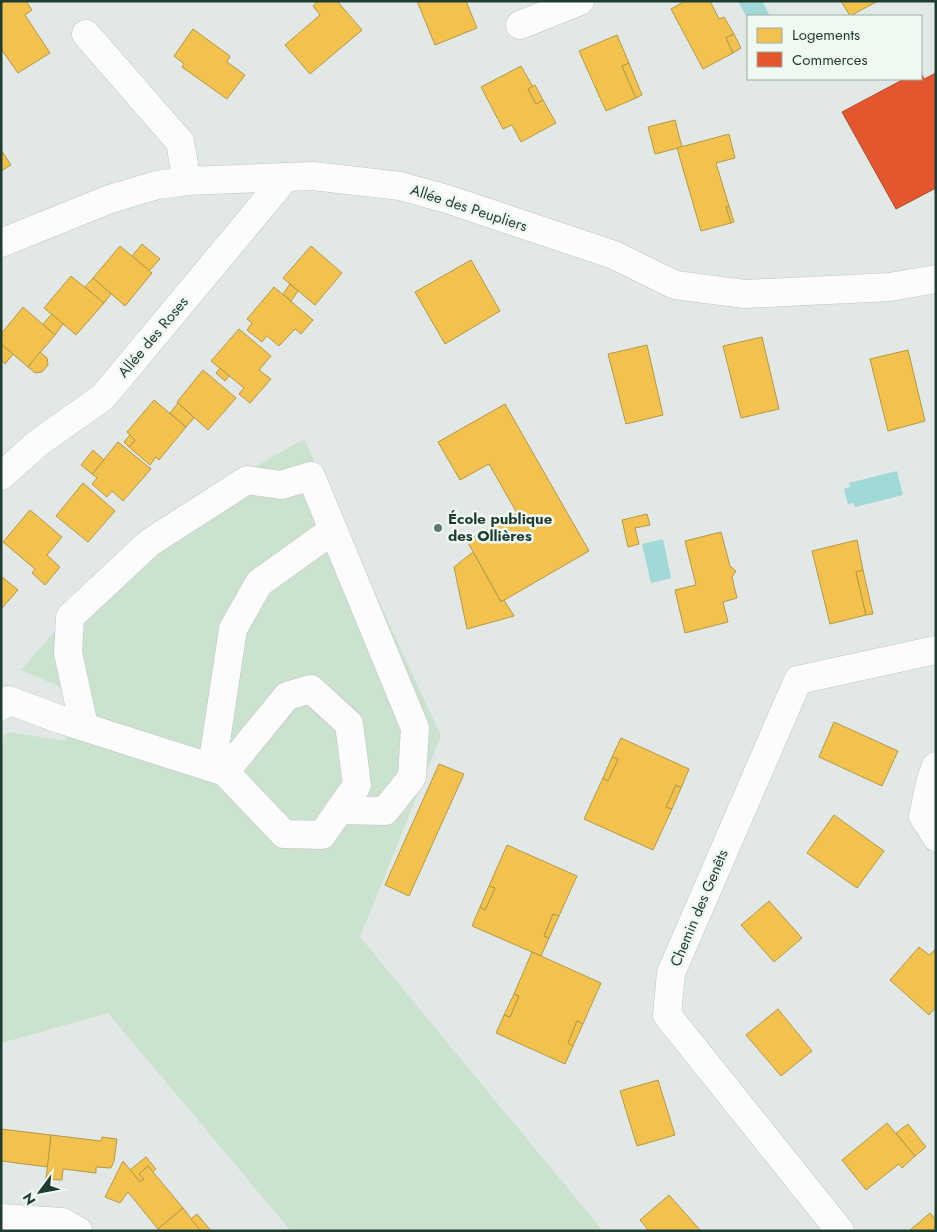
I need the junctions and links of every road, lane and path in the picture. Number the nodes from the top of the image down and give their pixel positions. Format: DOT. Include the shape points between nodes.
graph roads {
  1 [pos="580,1"];
  2 [pos="520,25"];
  3 [pos="86,34"];
  4 [pos="286,177"];
  5 [pos="187,181"];
  6 [pos="1,243"];
  7 [pos="936,279"];
  8 [pos="1,476"];
  9 [pos="334,530"];
  10 [pos="936,650"];
  11 [pos="1,706"];
  12 [pos="73,723"];
  13 [pos="936,766"];
  14 [pos="218,769"];
  15 [pos="339,810"];
  16 [pos="936,837"];
  17 [pos="1,1218"];
  18 [pos="78,1231"];
  19 [pos="840,1231"];
  1 -- 2 [label="street"];
  3 -- 5 [label="street" via="180,142"];
  4 -- 5 [label="street, Allée des Peupliers"];
  4 -- 7 [label="street, Allée des Peupliers" via="314,176 400,186 447,199 614,255 674,285 746,294 890,287"];
  4 -- 8 [label="street, Allée des Roses" via="103,397 38,443"];
  5 -- 6 [label="street, Allée des Peupliers" via="157,185 110,199"];
  9 -- 12 [label="street" via="311,476 281,486 247,480 149,543 70,617 68,653"];
  9 -- 14 [label="street" via="259,583 233,629"];
  9 -- 15 [label="street" via="415,728 412,777 385,811"];
  10 -- 19 [label="street, Chemin des Genêts" via="798,680 671,973 667,1015"];
  11 -- 12 [label="street" via="8,700"];
  12 -- 14 [label="street"];
  13 -- 16 [label="street" via="930,779 924,816"];
  14 -- 15 [label="street" via="284,834 322,835"];
  14 -- 15 [label="street" via="286,696 310,689 350,724 357,785"];
  17 -- 18 [label="street" via="62,1222"];
}
